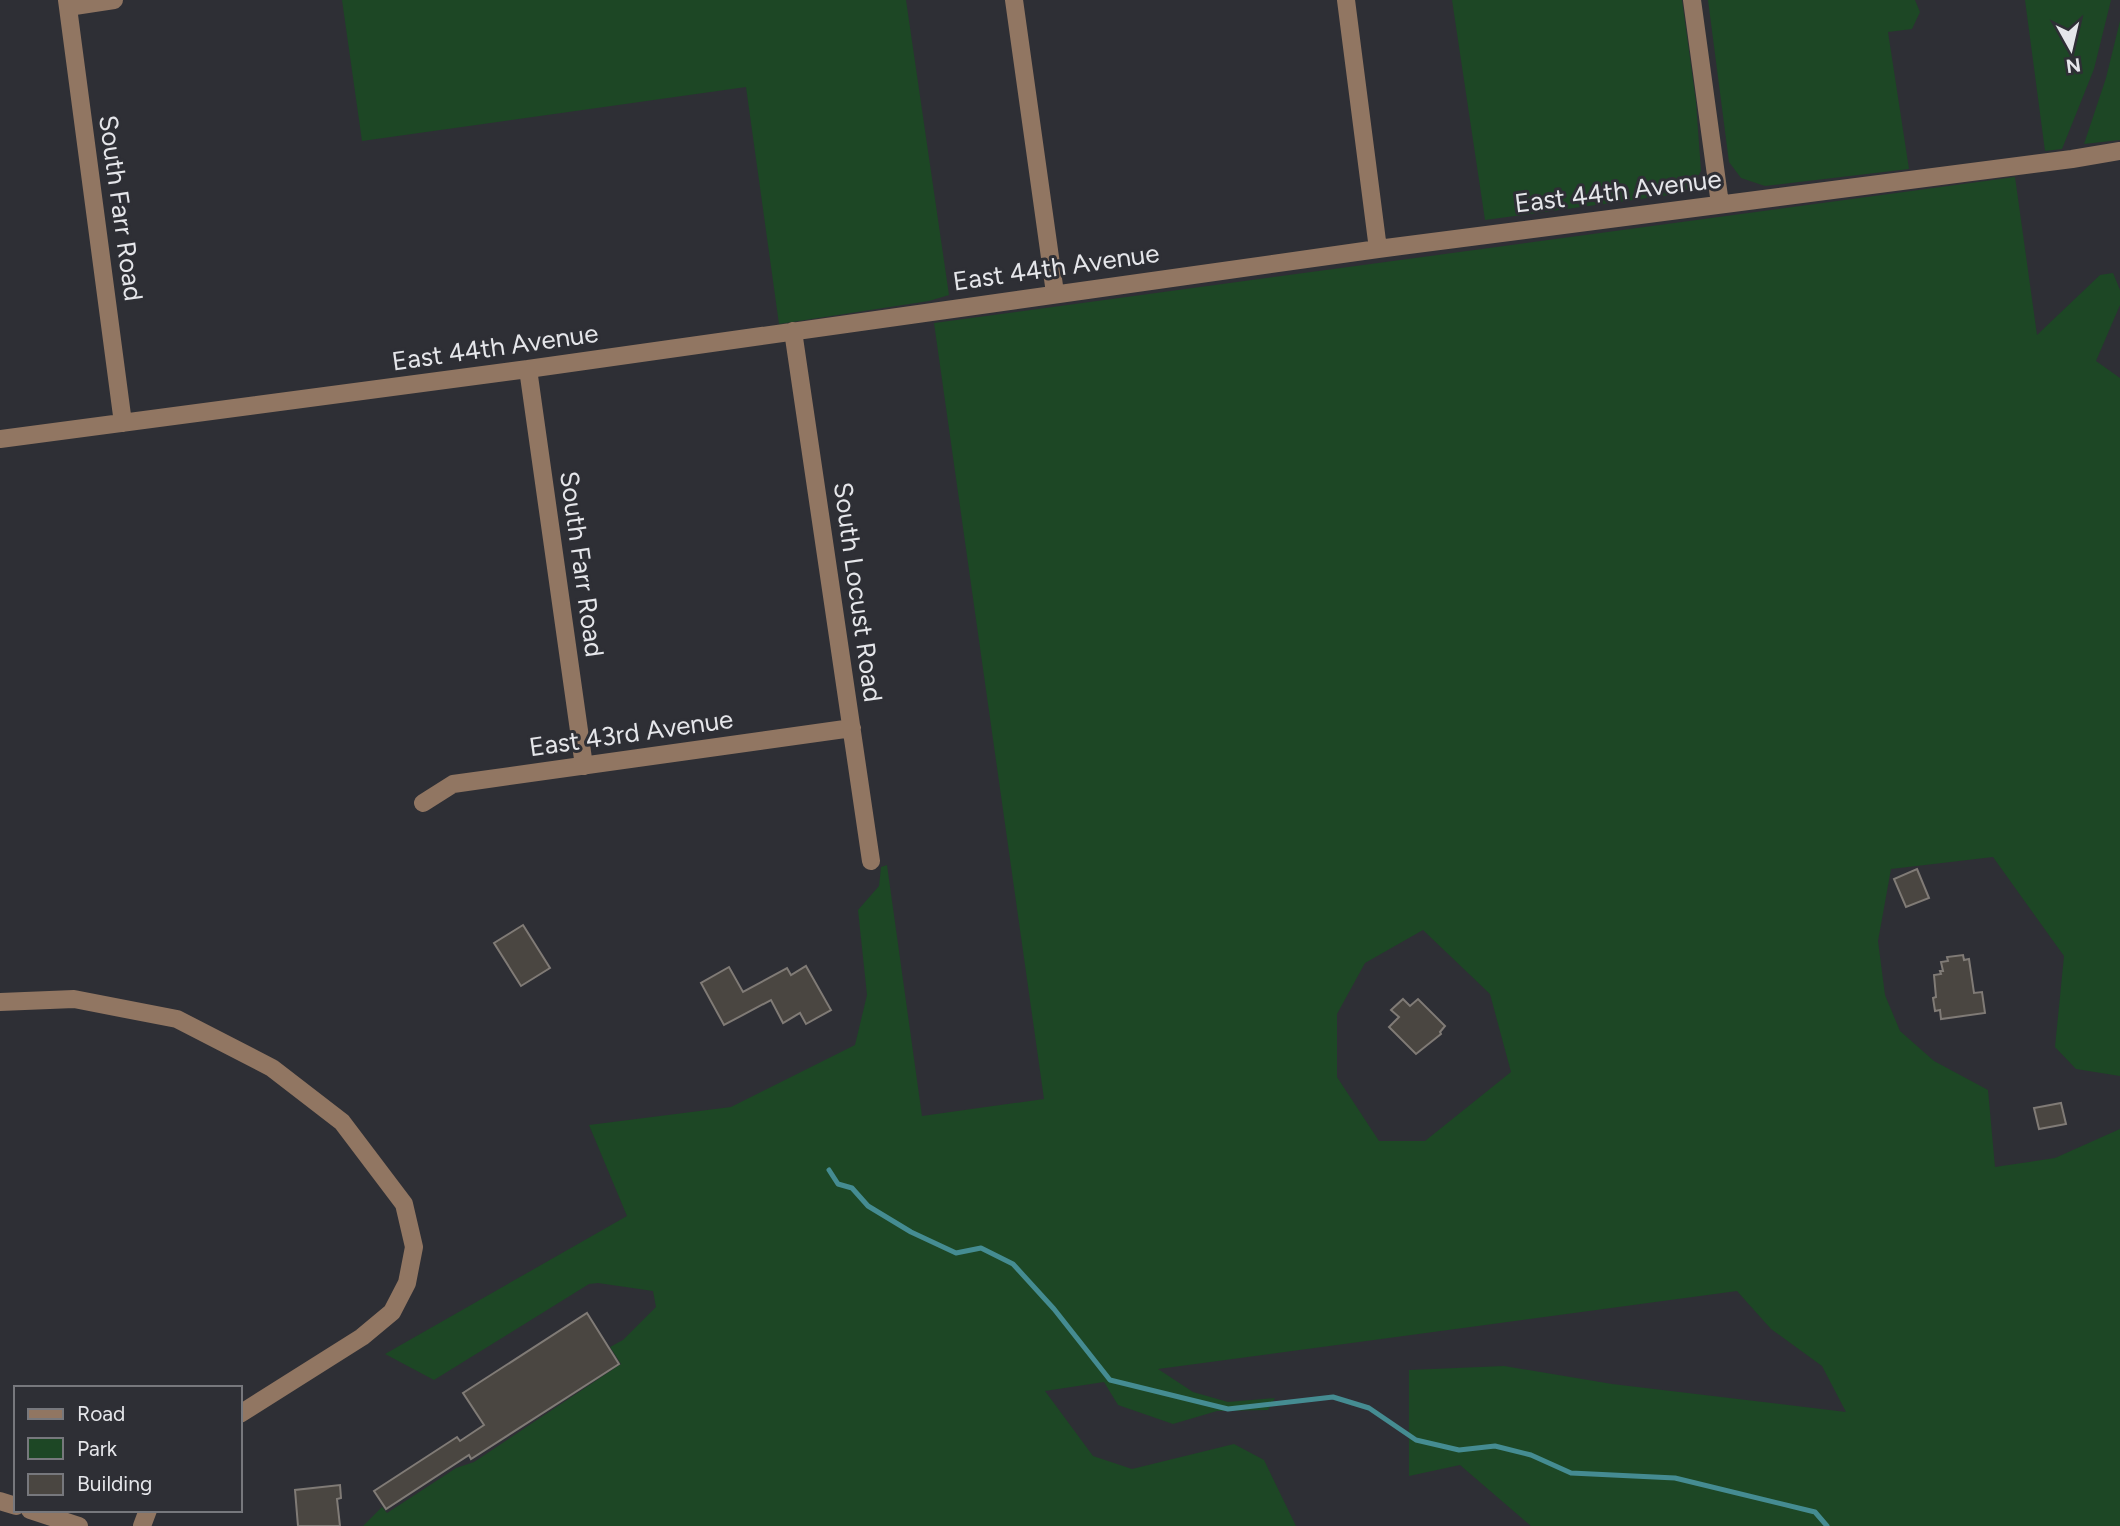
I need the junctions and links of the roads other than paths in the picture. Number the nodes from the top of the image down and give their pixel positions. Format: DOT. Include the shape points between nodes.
graph roads {
  1 [pos="114,0"];
  2 [pos="1014,0"];
  3 [pos="1346,0"];
  4 [pos="1692,0"];
  5 [pos="67,3"];
  6 [pos="2120,151"];
  7 [pos="1720,204"];
  8 [pos="1378,249"];
  9 [pos="1055,293"];
  10 [pos="793,331"];
  11 [pos="528,369"];
  12 [pos="123,423"];
  13 [pos="0,439"];
  14 [pos="852,728"];
  15 [pos="584,766"];
  16 [pos="423,803"];
  17 [pos="871,861"];
  18 [pos="0,1002"];
  19 [pos="242,1413"];
  20 [pos="36,1512"];
  21 [pos="79,1526"];
  1 -- 5 [label="street"];
  2 -- 9 [label="street"];
  3 -- 8 [label="street"];
  4 -- 7 [label="street"];
  5 -- 12 [label="street, South Farr Road"];
  6 -- 7 [label="street, East 44th Avenue"];
  7 -- 8 [label="street, East 44th Avenue"];
  8 -- 9 [label="street, East 44th Avenue"];
  9 -- 10 [label="street, East 44th Avenue"];
  10 -- 11 [label="street, East 44th Avenue"];
  10 -- 14 [label="street, South Locust Road"];
  11 -- 12 [label="street, East 44th Avenue"];
  11 -- 15 [label="street, South Farr Road"];
  12 -- 13 [label="street, East 44th Avenue"];
  14 -- 15 [label="street, East 43rd Avenue"];
  14 -- 17 [label="street, South Locust Road"];
  15 -- 16 [label="street, East 43rd Avenue" via="453,784"];
  18 -- 19 [label="street" via="74,999 177,1018 272,1068 342,1122 404,1204 414,1247 407,1283 392,1311 362,1337"];
  20 -- 21 [label="street"];
}
